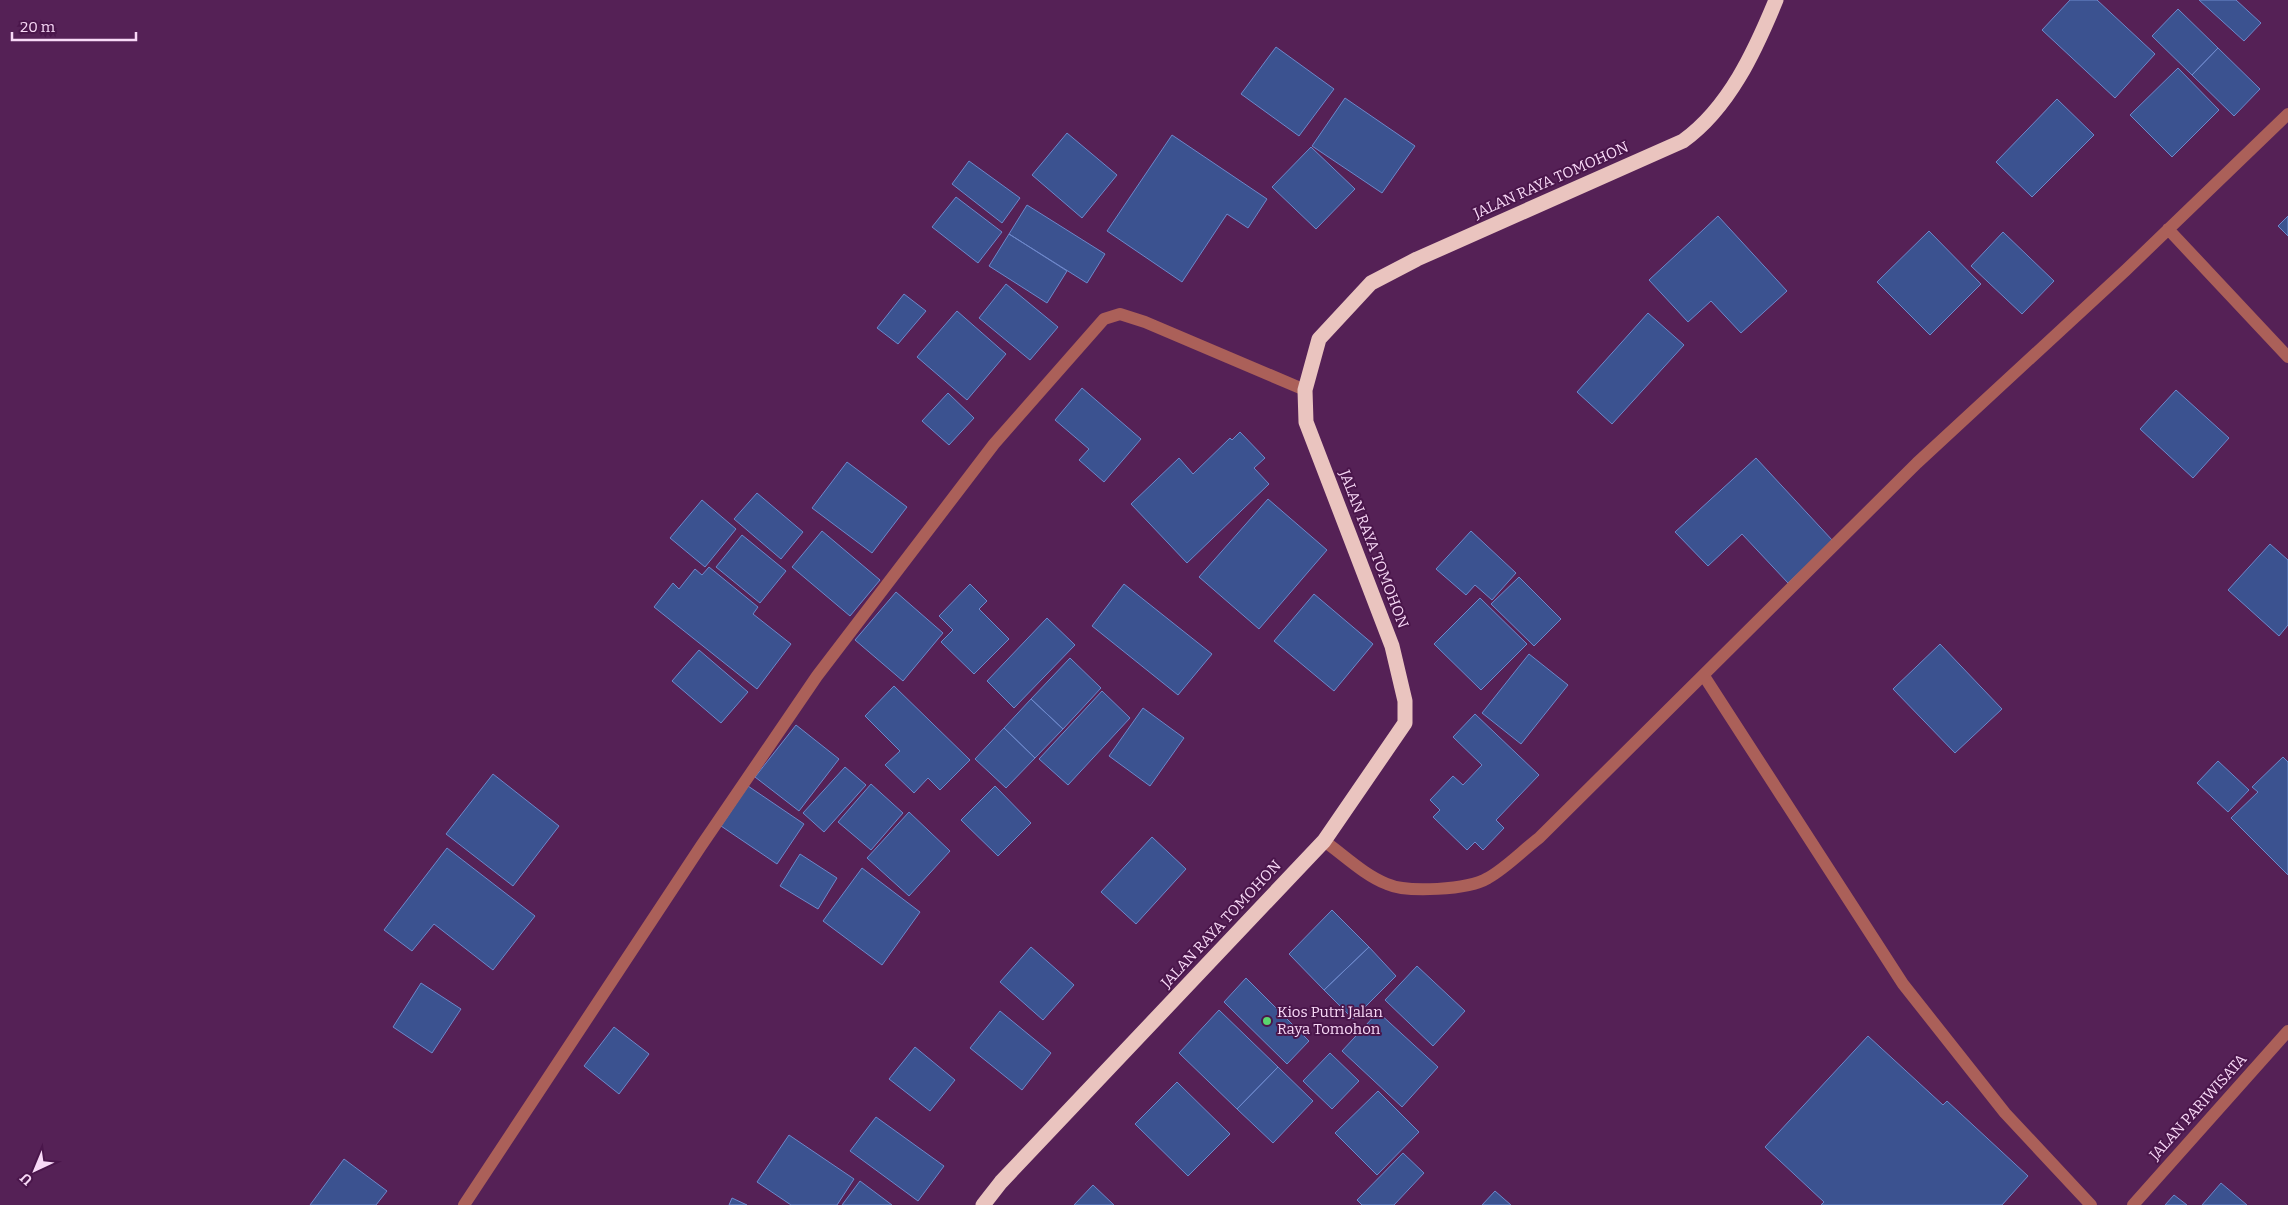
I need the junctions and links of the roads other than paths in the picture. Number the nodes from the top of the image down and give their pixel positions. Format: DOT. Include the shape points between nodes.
graph roads {
  1 [pos="1776,0"];
  2 [pos="2288,114"];
  3 [pos="2168,229"];
  4 [pos="2288,357"];
  5 [pos="1305,390"];
  6 [pos="1704,676"];
  7 [pos="1324,840"];
  8 [pos="2288,1031"];
  9 [pos="464,1205"];
  10 [pos="983,1205"];
  11 [pos="2091,1205"];
  12 [pos="2133,1205"];
  1 -- 5 [label="highway, JALAN RAYA TOMOHON" via="1763,32 1733,87 1695,132 1683,141 1417,258 1371,283 1319,340"];
  2 -- 3 [label="street"];
  3 -- 4 [label="street"];
  3 -- 6 [label="street" via="1917,463"];
  5 -- 7 [label="highway, JALAN RAYA TOMOHON" via="1306,422 1392,646 1405,701 1405,723"];
  5 -- 9 [label="street" via="1145,322 1120,314 1104,319 994,444 817,676"];
  6 -- 7 [label="street" via="1538,838 1487,879 1459,888 1388,885 1365,872"];
  6 -- 11 [label="street" via="1903,984 2005,1113"];
  7 -- 10 [label="highway, JALAN RAYA TOMOHON" via="1001,1182"];
  8 -- 12 [label="street, JALAN PARIWISATA"];
}
